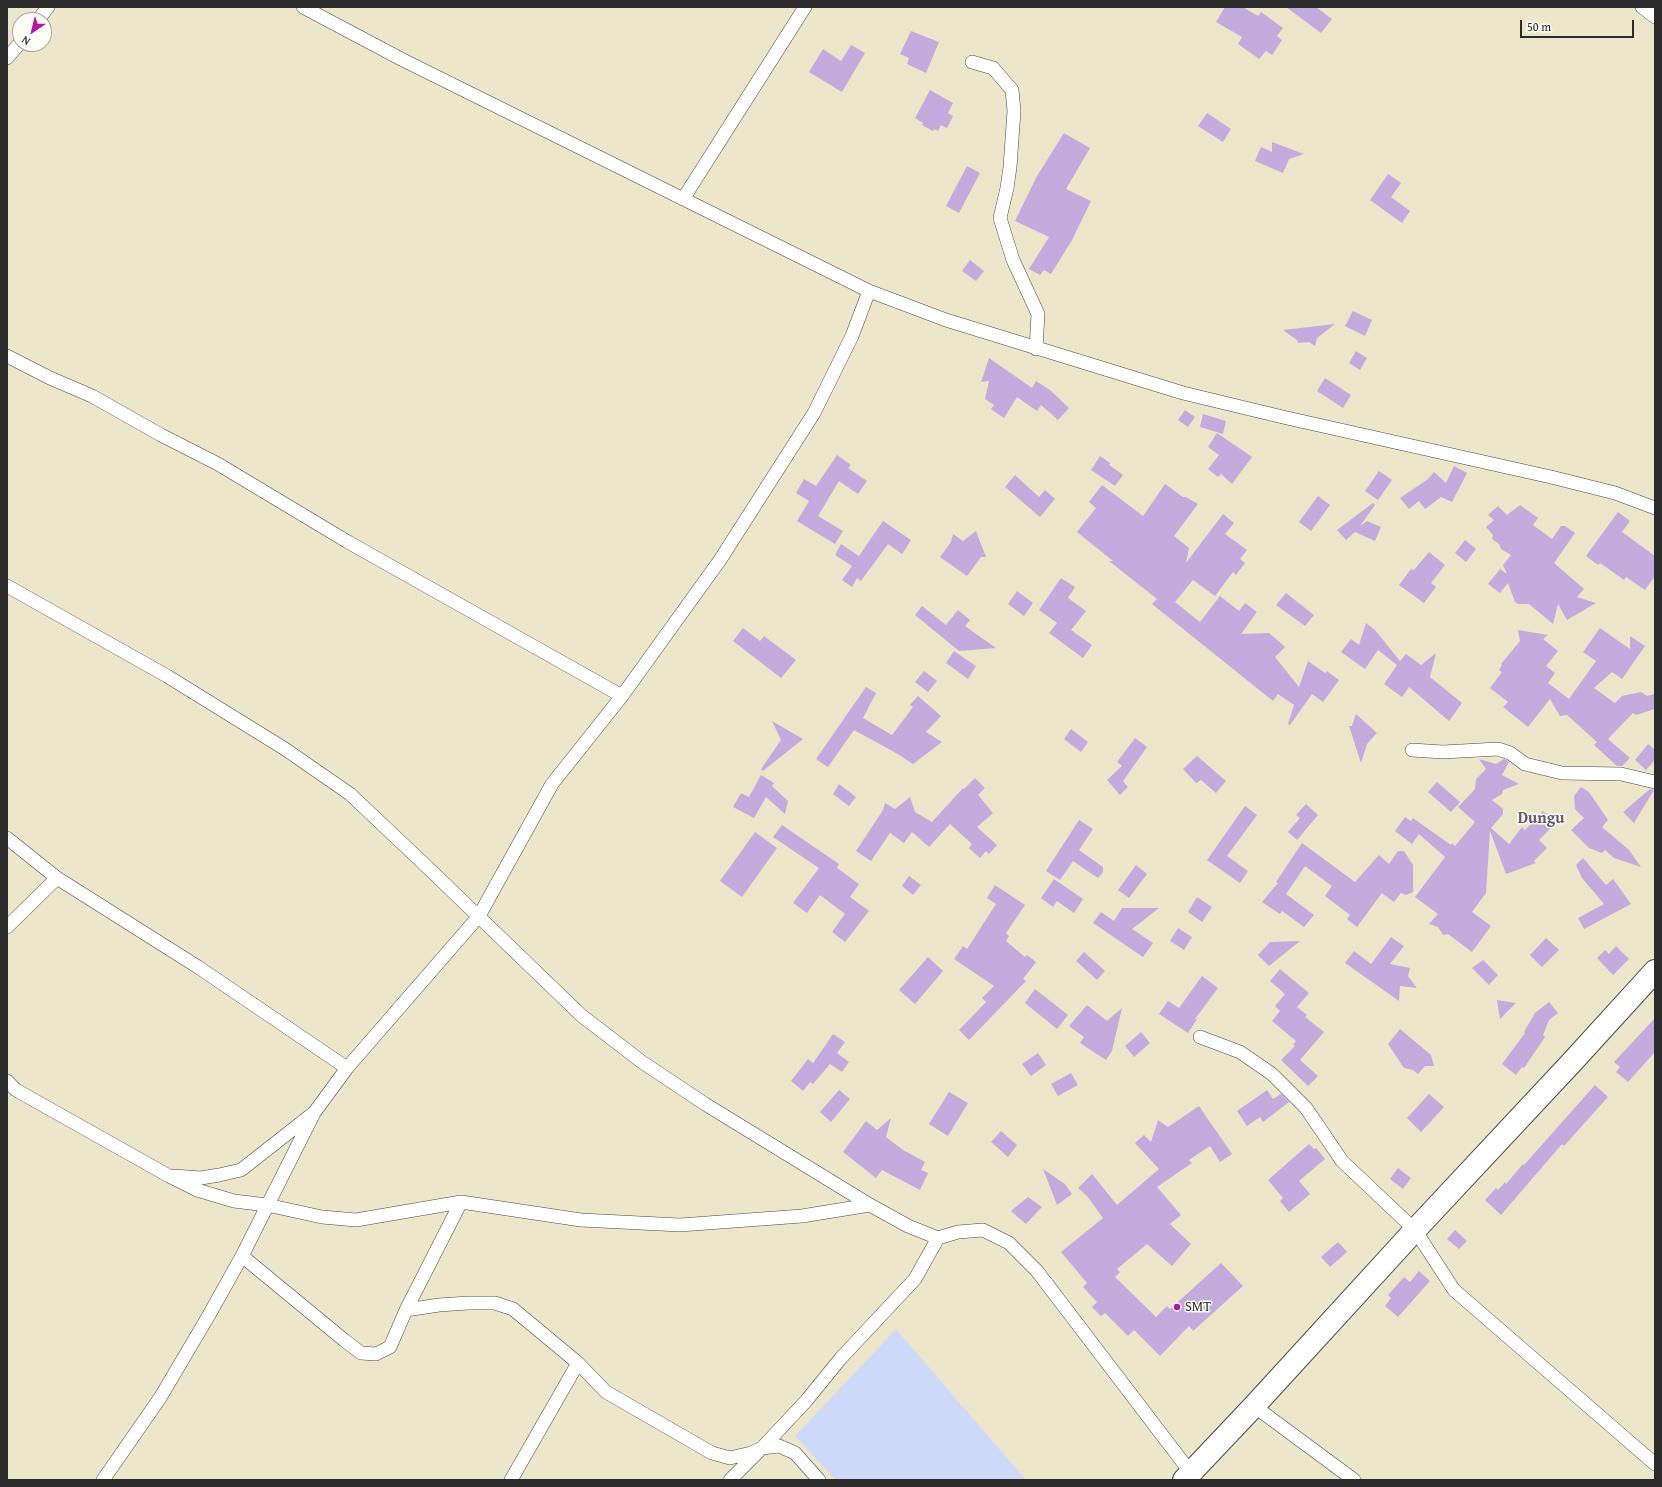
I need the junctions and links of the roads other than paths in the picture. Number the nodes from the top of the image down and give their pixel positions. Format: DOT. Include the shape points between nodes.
graph roads {
  1 [pos="303,7"];
  2 [pos="805,7"];
  3 [pos="1642,7"];
  4 [pos="1655,16"];
  5 [pos="972,62"];
  6 [pos="684,199"];
  7 [pos="869,291"];
  8 [pos="1036,349"];
  9 [pos="7,356"];
  10 [pos="1655,508"];
  11 [pos="7,586"];
  12 [pos="622,696"];
  13 [pos="1412,750"];
  14 [pos="1655,782"];
  15 [pos="7,838"];
  16 [pos="57,878"];
  17 [pos="479,916"];
  18 [pos="7,927"];
  19 [pos="1655,971"];
  20 [pos="1200,1037"];
  21 [pos="347,1068"];
  22 [pos="10,1087"];
  23 [pos="314,1113"];
  24 [pos="168,1176"];
  25 [pos="461,1202"];
  26 [pos="267,1205"];
  27 [pos="870,1205"];
  28 [pos="1415,1230"];
  29 [pos="938,1238"];
  30 [pos="242,1256"];
  31 [pos="406,1310"];
  32 [pos="578,1363"];
  33 [pos="1254,1406"];
  34 [pos="762,1448"];
  35 [pos="1655,1464"];
  36 [pos="1187,1476"];
  37 [pos="105,1479"];
  38 [pos="511,1480"];
  39 [pos="730,1480"];
  40 [pos="819,1480"];
  41 [pos="1354,1480"];
  1 -- 6 [label="street" via="401,59"];
  2 -- 6 [label="street"];
  3 -- 4 [label="street"];
  5 -- 8 [label="street" via="993,68 1012,90 1014,111 1010,167 1000,218 1013,260 1038,314"];
  6 -- 7 [label="street"];
  7 -- 8 [label="street" via="946,320"];
  7 -- 12 [label="street" via="852,336 814,413 720,560"];
  8 -- 10 [label="street" via="1183,393 1551,477 1615,493"];
  9 -- 12 [label="street" via="92,396 218,464 348,542"];
  11 -- 17 [label="street" via="167,676 285,749 350,794"];
  12 -- 17 [label="street" via="552,784"];
  13 -- 14 [label="street" via="1442,752 1498,749 1510,753 1525,764 1562,773 1621,774"];
  15 -- 16 [label="street"];
  16 -- 18 [label="street"];
  16 -- 21 [label="street" via="198,967"];
  17 -- 21 [label="street"];
  17 -- 27 [label="street" via="582,1016 642,1062 705,1104"];
  19 -- 28 [label="highway"];
  20 -- 28 [label="street" via="1240,1052 1272,1074 1306,1108 1342,1161"];
  21 -- 23 [label="street"];
  22 -- 24 [label="street"];
  23 -- 24 [label="street" via="240,1170 200,1178"];
  23 -- 26 [label="street"];
  24 -- 26 [label="street" via="197,1190 234,1202"];
  25 -- 26 [label="street" via="356,1220 322,1217"];
  25 -- 27 [label="street" via="581,1220 680,1225 802,1216"];
  25 -- 31 [label="street"];
  26 -- 30 [label="street"];
  27 -- 29 [label="street" via="908,1226"];
  28 -- 33 [label="highway"];
  28 -- 35 [label="street" via="1454,1290"];
  29 -- 34 [label="street" via="915,1279"];
  29 -- 36 [label="street" via="958,1232 983,1230 1009,1243 1037,1271"];
  30 -- 31 [label="street" via="361,1353 376,1354 390,1347"];
  30 -- 37 [label="street" via="160,1398"];
  31 -- 32 [label="street" via="439,1305 495,1303 513,1309"];
  32 -- 34 [label="street" via="606,1392 712,1453 730,1458"];
  32 -- 38 [label="street"];
  33 -- 36 [label="highway"];
  33 -- 41 [label="street"];
  34 -- 39 [label="street"];
  34 -- 40 [label="street" via="779,1446 795,1453"];
}
